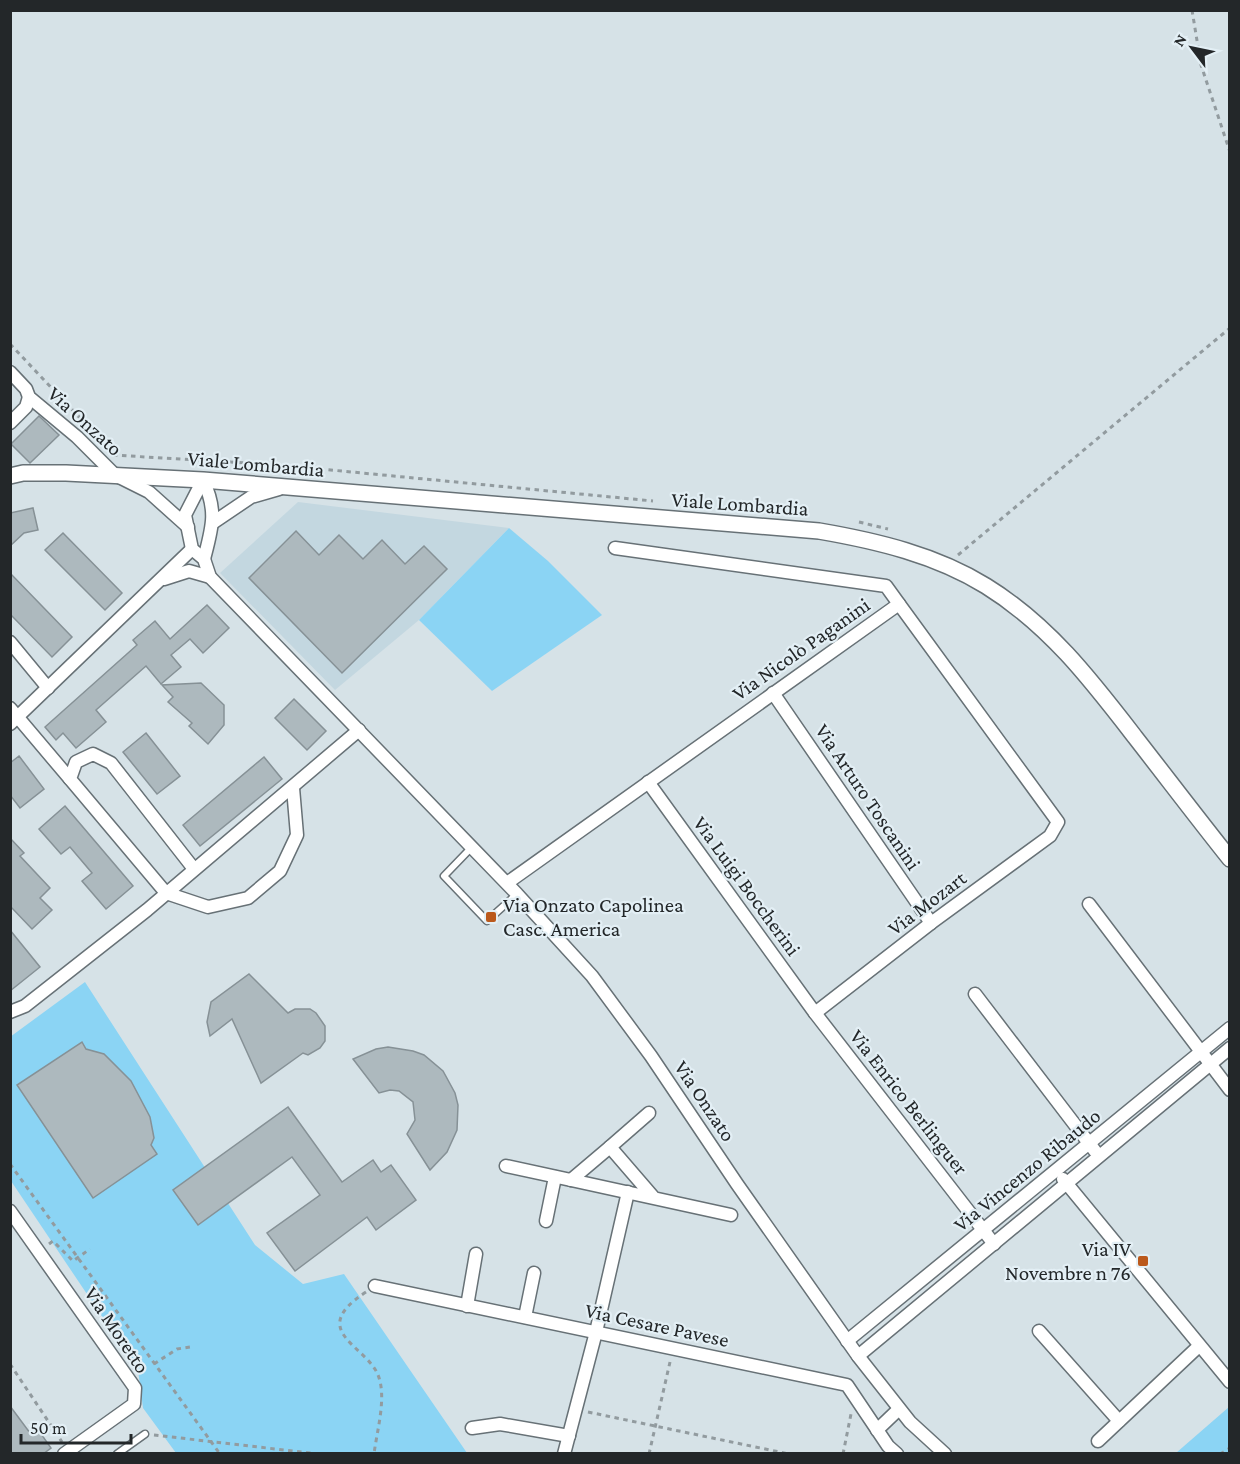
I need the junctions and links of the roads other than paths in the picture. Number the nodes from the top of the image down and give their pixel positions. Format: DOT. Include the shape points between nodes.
graph roads {
  1 [pos="10,372"];
  2 [pos="29,397"];
  3 [pos="10,423"];
  4 [pos="115,474"];
  5 [pos="10,476"];
  6 [pos="203,480"];
  7 [pos="284,487"];
  8 [pos="214,522"];
  9 [pos="188,527"];
  10 [pos="615,548"];
  11 [pos="192,549"];
  12 [pos="204,559"];
  13 [pos="210,577"];
  14 [pos="163,579"];
  15 [pos="899,604"];
  16 [pos="10,642"];
  17 [pos="48,688"];
  18 [pos="773,693"];
  19 [pos="13,716"];
  20 [pos="359,730"];
  21 [pos="70,779"];
  22 [pos="648,782"];
  23 [pos="293,788"];
  24 [pos="1058,822"];
  25 [pos="472,847"];
  26 [pos="1230,859"];
  27 [pos="194,869"];
  28 [pos="507,884"];
  29 [pos="166,893"];
  30 [pos="517,894"];
  31 [pos="1089,904"];
  32 [pos="931,923"];
  33 [pos="975,994"];
  34 [pos="10,1012"];
  35 [pos="815,1014"];
  36 [pos="1230,1028"];
  37 [pos="1230,1048"];
  38 [pos="1201,1053"];
  39 [pos="1209,1065"];
  40 [pos="1230,1090"];
  41 [pos="649,1113"];
  42 [pos="1090,1144"];
  43 [pos="610,1147"];
  44 [pos="1099,1156"];
  45 [pos="507,1166"];
  46 [pos="1056,1171"];
  47 [pos="555,1177"];
  48 [pos="571,1180"];
  49 [pos="1066,1184"];
  50 [pos="628,1192"];
  51 [pos="654,1198"];
  52 [pos="10,1211"];
  53 [pos="731,1215"];
  54 [pos="546,1221"];
  55 [pos="984,1230"];
  56 [pos="994,1244"];
  57 [pos="476,1254"];
  58 [pos="534,1274"];
  59 [pos="375,1286"];
  60 [pos="467,1305"];
  61 [pos="525,1317"];
  62 [pos="1039,1331"];
  63 [pos="596,1332"];
  64 [pos="847,1341"];
  65 [pos="1200,1346"];
  66 [pos="858,1356"];
  67 [pos="1230,1382"];
  68 [pos="899,1409"];
  69 [pos="1119,1421"];
  70 [pos="472,1428"];
  71 [pos="877,1430"];
  72 [pos="145,1434"];
  73 [pos="569,1436"];
  74 [pos="1098,1441"];
  75 [pos="66,1452"];
  76 [pos="117,1454"];
  77 [pos="564,1454"];
  78 [pos="897,1454"];
  79 [pos="945,1454"];
  1 -- 2 [label="street, Via Onzato"];
  2 -- 3 [label="street, Via Onzato" via="26,407"];
  2 -- 4 [label="street, Via Onzato"];
  4 -- 5 [label="street, Viale Lombardia"];
  4 -- 6 [label="street, Viale Lombardia"];
  4 -- 9 [label="street, Via Onzato" via="149,492"];
  6 -- 7 [label="street, Viale Lombardia"];
  6 -- 8 [label="street" via="211,497"];
  6 -- 9 [label="street" via="186,515"];
  7 -- 8 [label="street" via="251,496"];
  7 -- 26 [label="street, Viale Lombardia" via="819,531 909,551 985,586 1058,643"];
  8 -- 12 [label="street"];
  9 -- 11 [label="street"];
  10 -- 15 [label="street" via="886,586"];
  11 -- 12 [label="street"];
  11 -- 14 [label="street"];
  12 -- 13 [label="street"];
  13 -- 14 [label="street" via="189,571"];
  13 -- 20 [label="street, Via Onzato"];
  14 -- 17 [label="street"];
  15 -- 18 [label="street, Via Nicolò Paganini"];
  15 -- 24 [label="street, Via Nicolò Paganini"];
  16 -- 17 [label="street"];
  17 -- 19 [label="street"];
  18 -- 22 [label="street, Via Nicolò Paganini"];
  18 -- 32 [label="street, Via Arturo Toscanini"];
  19 -- 21 [label="street"];
  20 -- 23 [label="street"];
  20 -- 25 [label="street, Via Onzato"];
  21 -- 27 [label="street" via="76,762 93,754 111,763"];
  21 -- 29 [label="street"];
  22 -- 28 [label="street, Via Nicolò Paganini"];
  22 -- 35 [label="street, Via Luigi Boccherini"];
  23 -- 27 [label="street"];
  23 -- 29 [label="street" via="297,835 280,871 248,898 208,907"];
  24 -- 32 [label="street, Via Mozart" via="1050,836"];
  25 -- 28 [label="street, Via Onzato"];
  25 -- 30 [label="lane" via="444,876 487,921"];
  27 -- 29 [label="street"];
  28 -- 30 [label="street, Via Onzato"];
  29 -- 34 [label="street" via="25,1006"];
  30 -- 64 [label="street, Via Onzato" via="592,976"];
  31 -- 38 [label="street"];
  32 -- 35 [label="street, Via Mozart"];
  33 -- 42 [label="street"];
  35 -- 55 [label="street, Via Enrico Berlinguer"];
  36 -- 38 [label="street, Via Vincenzo Ribaudo"];
  37 -- 39 [label="street, Via Vincenzo Ribaudo"];
  38 -- 39 [label="street"];
  38 -- 42 [label="street, Via Vincenzo Ribaudo"];
  39 -- 40 [label="street"];
  39 -- 44 [label="street, Via Vincenzo Ribaudo"];
  41 -- 43 [label="street"];
  42 -- 44 [label="street"];
  42 -- 46 [label="street, Via Vincenzo Ribaudo"];
  43 -- 48 [label="street"];
  43 -- 51 [label="street"];
  44 -- 49 [label="street, Via Vincenzo Ribaudo"];
  45 -- 47 [label="street"];
  46 -- 49 [label="street"];
  46 -- 55 [label="street, Via Vincenzo Ribaudo"];
  47 -- 48 [label="street"];
  47 -- 54 [label="street"];
  48 -- 50 [label="street"];
  49 -- 56 [label="street, Via Vincenzo Ribaudo"];
  49 -- 65 [label="street"];
  50 -- 51 [label="street"];
  50 -- 63 [label="street"];
  51 -- 53 [label="street"];
  52 -- 75 [label="street, Via Moretto" via="135,1388 134,1404"];
  55 -- 56 [label="street, Via Enrico Berlinguer"];
  55 -- 64 [label="street, Via Vincenzo Ribaudo"];
  56 -- 66 [label="street, Via Vincenzo Ribaudo"];
  57 -- 60 [label="street"];
  58 -- 61 [label="street"];
  59 -- 60 [label="street, Via Cesare Pavese"];
  60 -- 61 [label="street, Via Cesare Pavese"];
  61 -- 63 [label="street, Via Cesare Pavese"];
  62 -- 69 [label="street"];
  63 -- 71 [label="street, Via Cesare Pavese" via="847,1384"];
  63 -- 73 [label="street"];
  64 -- 66 [label="street, Via Onzato"];
  65 -- 67 [label="street"];
  65 -- 69 [label="street"];
  66 -- 68 [label="street, Via Onzato"];
  68 -- 71 [label="street"];
  68 -- 79 [label="street, Via Onzato"];
  69 -- 74 [label="street"];
  70 -- 73 [label="street" via="500,1424"];
  71 -- 78 [label="street, Via Cesare Pavese"];
  72 -- 76 [label="lane"];
  73 -- 77 [label="street"];
}
